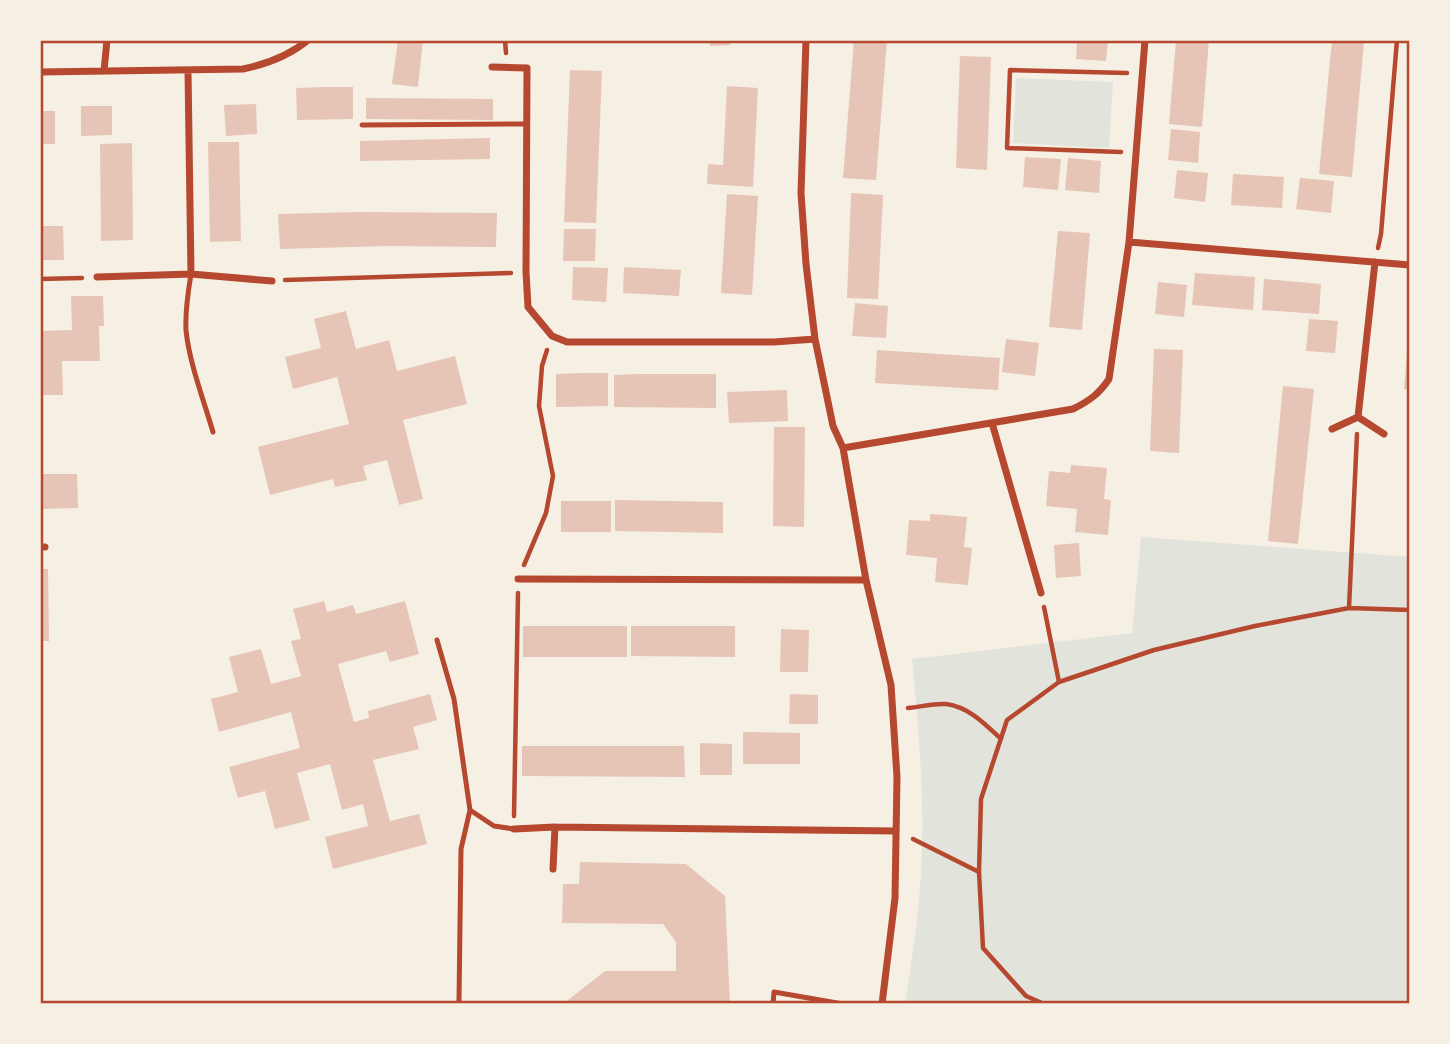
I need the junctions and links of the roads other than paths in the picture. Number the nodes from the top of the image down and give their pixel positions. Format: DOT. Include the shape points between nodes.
graph roads {
  1 [pos="107,40"];
  2 [pos="309,40"];
  3 [pos="806,40"];
  4 [pos="1145,40"];
  5 [pos="492,67"];
  6 [pos="104,71"];
  7 [pos="188,71"];
  8 [pos="40,72"];
  9 [pos="527,124"];
  10 [pos="362,125"];
  11 [pos="1129,243"];
  12 [pos="1374,262"];
  13 [pos="1410,265"];
  14 [pos="191,274"];
  15 [pos="97,277"];
  16 [pos="272,281"];
  17 [pos="815,339"];
  18 [pos="1358,417"];
  19 [pos="992,423"];
  20 [pos="1332,429"];
  21 [pos="214,432"];
  22 [pos="1384,434"];
  23 [pos="843,448"];
  24 [pos="518,579"];
  25 [pos="866,580"];
  26 [pos="1041,593"];
  27 [pos="437,640"];
  28 [pos="470,810"];
  29 [pos="555,827"];
  30 [pos="514,829"];
  31 [pos="896,831"];
  32 [pos="553,869"];
  33 [pos="459,1001"];
  34 [pos="774,1004"];
  35 [pos="844,1004"];
  36 [pos="882,1004"];
  1 -- 6 [label="street"];
  2 -- 7 [label="street" via="265,64"];
  3 -- 17 [label="street" via="801,192"];
  4 -- 11 [label="street"];
  5 -- 9 [label="street" via="527,68"];
  6 -- 7 [label="street"];
  6 -- 8 [label="street"];
  7 -- 14 [label="street"];
  9 -- 10 [label="lane"];
  9 -- 17 [label="street" via="528,307 552,336 566,342"];
  11 -- 12 [label="street"];
  11 -- 19 [label="street" via="1109,379 1101,392 1073,409"];
  12 -- 13 [label="street"];
  12 -- 18 [label="street"];
  14 -- 15 [label="street"];
  14 -- 16 [label="street"];
  14 -- 21 [label="lane" via="186,330"];
  17 -- 23 [label="street" via="833,426"];
  18 -- 20 [label="street"];
  18 -- 22 [label="street"];
  19 -- 23 [label="street"];
  19 -- 26 [label="street"];
  23 -- 25 [label="street"];
  24 -- 25 [label="street"];
  25 -- 31 [label="street" via="891,685"];
  27 -- 28 [label="lane" via="454,699"];
  28 -- 30 [label="lane" via="494,826"];
  28 -- 33 [label="lane" via="461,849"];
  29 -- 30 [label="street"];
  29 -- 31 [label="street"];
  29 -- 32 [label="street"];
  31 -- 36 [label="street" via="895,898"];
  34 -- 35 [label="lane" via="774,992"];
}
